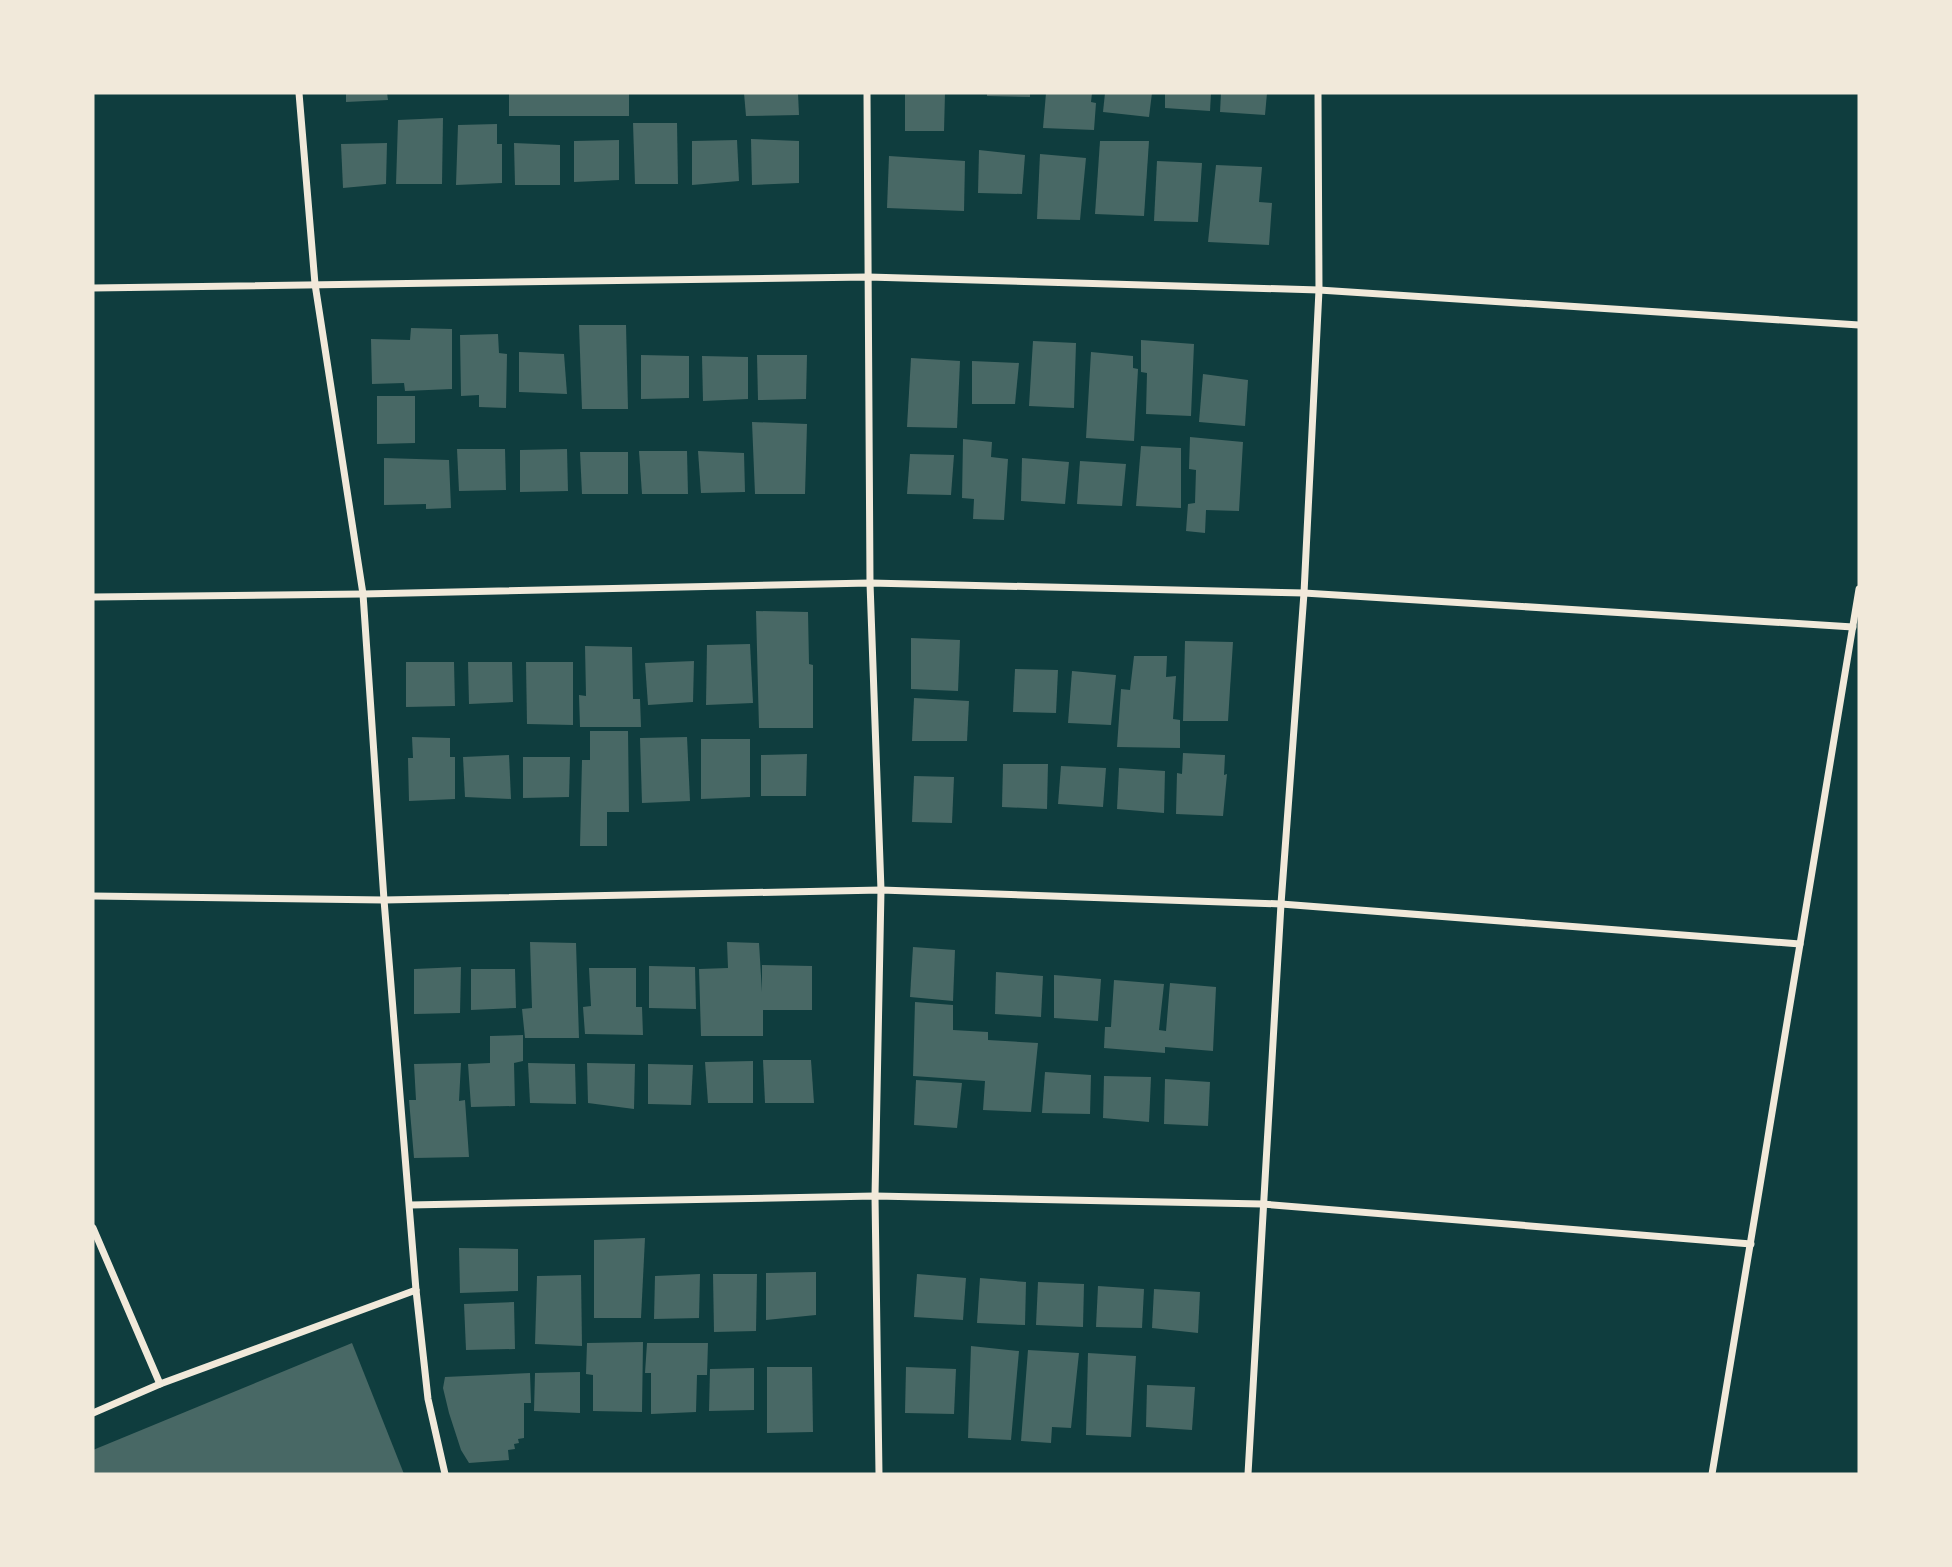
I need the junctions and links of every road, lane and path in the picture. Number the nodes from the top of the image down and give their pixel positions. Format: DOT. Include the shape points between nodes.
graph roads {
  1 [pos="299,93"];
  2 [pos="867,93"];
  3 [pos="1318,93"];
  4 [pos="868,277"];
  5 [pos="315,284"];
  6 [pos="93,288"];
  7 [pos="1319,290"];
  8 [pos="1859,325"];
  9 [pos="870,583"];
  10 [pos="1859,589"];
  11 [pos="1304,593"];
  12 [pos="363,594"];
  13 [pos="93,597"];
  14 [pos="1853,627"];
  15 [pos="881,890"];
  16 [pos="93,896"];
  17 [pos="384,900"];
  18 [pos="1281,904"];
  19 [pos="1800,944"];
  20 [pos="875,1196"];
  21 [pos="410,1205"];
  22 [pos="1262,1205"];
  23 [pos="93,1228"];
  24 [pos="1751,1244"];
  25 [pos="416,1290"];
  26 [pos="160,1384"];
  27 [pos="93,1413"];
  28 [pos="445,1474"];
  29 [pos="879,1474"];
  30 [pos="1248,1474"];
  31 [pos="1712,1474"];
  1 -- 5 [label="street"];
  2 -- 4 [label="street"];
  3 -- 7 [label="street"];
  4 -- 5 [label="street"];
  4 -- 7 [label="street"];
  4 -- 9 [label="street"];
  5 -- 6 [label="street"];
  5 -- 12 [label="street"];
  7 -- 8 [label="street"];
  7 -- 11 [label="street"];
  9 -- 11 [label="street"];
  9 -- 12 [label="street"];
  9 -- 15 [label="street"];
  10 -- 14 [label="street"];
  11 -- 14 [label="street"];
  11 -- 18 [label="street"];
  12 -- 13 [label="street"];
  12 -- 17 [label="street"];
  14 -- 19 [label="street"];
  15 -- 17 [label="street"];
  15 -- 18 [label="street"];
  15 -- 20 [label="street"];
  16 -- 17 [label="street"];
  17 -- 21 [label="street"];
  18 -- 19 [label="street"];
  18 -- 22 [label="street"];
  19 -- 24 [label="street"];
  20 -- 21 [label="street"];
  20 -- 22 [label="street"];
  20 -- 29 [label="street"];
  21 -- 25 [label="street"];
  22 -- 24 [label="street"];
  22 -- 30 [label="street"];
  23 -- 26 [label="street"];
  24 -- 31 [label="street"];
  25 -- 26 [label="street"];
  25 -- 28 [label="street" via="428,1399"];
  26 -- 27 [label="street"];
}
